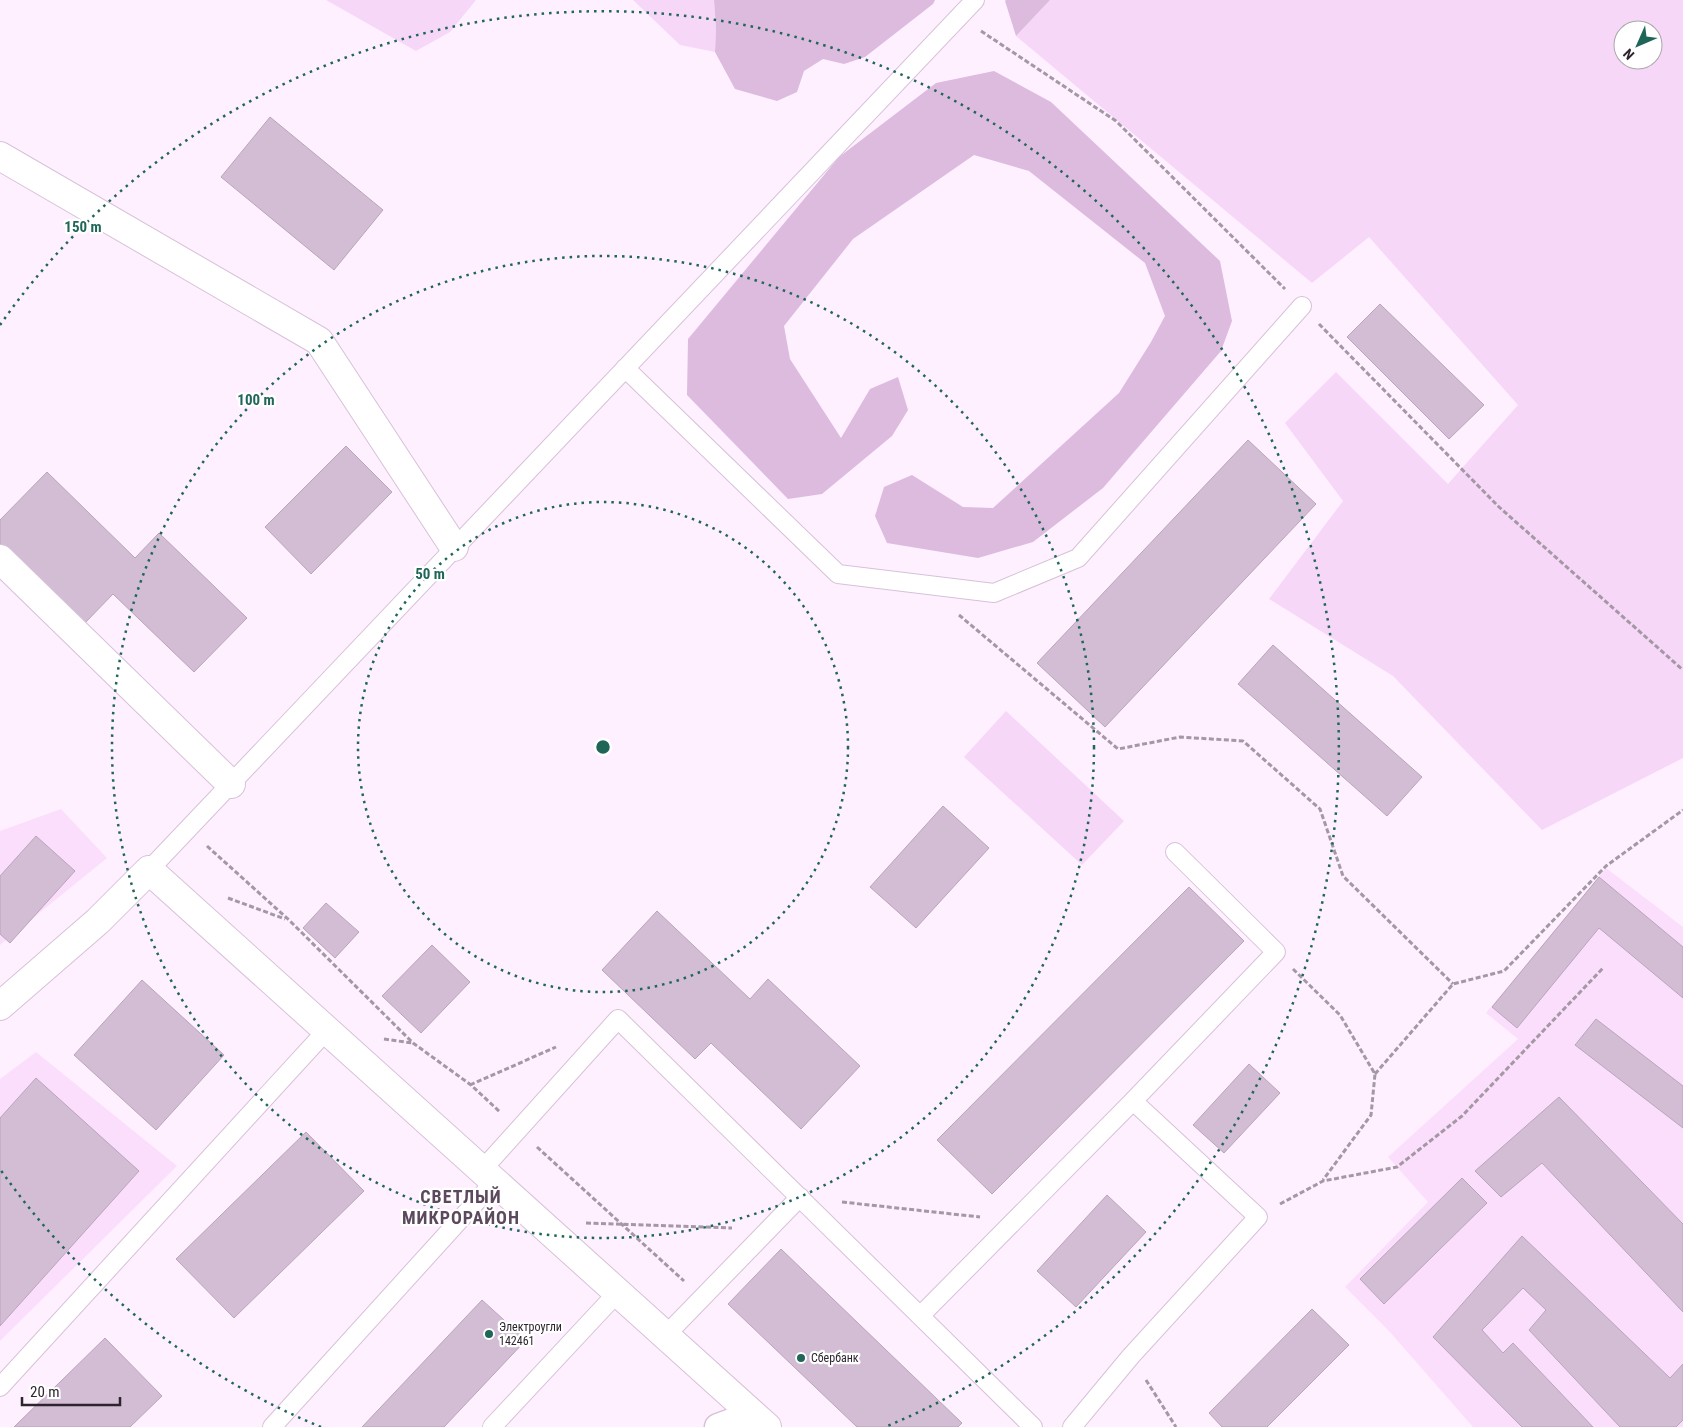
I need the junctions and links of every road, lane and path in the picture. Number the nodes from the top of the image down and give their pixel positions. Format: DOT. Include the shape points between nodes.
graph roads {
  1 [pos="975,0"];
  2 [pos="959,17"];
  3 [pos="0,156"];
  4 [pos="1302,306"];
  5 [pos="624,368"];
  6 [pos="454,547"];
  7 [pos="0,559"];
  8 [pos="922,584"];
  9 [pos="1683,670"];
  10 [pos="231,784"];
  11 [pos="1683,810"];
  12 [pos="188,829"];
  13 [pos="1175,852"];
  14 [pos="149,870"];
  15 [pos="1276,952"];
  16 [pos="1604,967"];
  17 [pos="1453,984"];
  18 [pos="0,1006"];
  19 [pos="327,1030"];
  20 [pos="374,1037"];
  21 [pos="412,1044"];
  22 [pos="557,1046"];
  23 [pos="1376,1074"];
  24 [pos="470,1085"];
  25 [pos="1133,1101"];
  26 [pos="519,1130"];
  27 [pos="489,1175"];
  28 [pos="1323,1181"];
  29 [pos="800,1197"];
  30 [pos="1258,1217"];
  31 [pos="1015,1221"];
  32 [pos="585,1223"];
  33 [pos="622,1225"];
  34 [pos="769,1230"];
  35 [pos="618,1292"];
  36 [pos="702,1298"];
  37 [pos="920,1316"];
  38 [pos="666,1335"];
  39 [pos="1131,1356"];
  40 [pos="0,1387"];
  41 [pos="760,1420"];
  42 [pos="272,1427"];
  43 [pos="492,1427"];
  44 [pos="718,1427"];
  45 [pos="1033,1427"];
  46 [pos="1072,1427"];
  47 [pos="1176,1427"];
  1 -- 2 [label="lane"];
  2 -- 4 [label="path" via="1116,120"];
  2 -- 5 [label="lane"];
  3 -- 6 [label="street" via="319,341"];
  4 -- 8 [label="lane" via="1078,558 994,593"];
  4 -- 9 [label="path" via="1499,507"];
  5 -- 6 [label="lane"];
  5 -- 8 [label="lane" via="838,574"];
  6 -- 10 [label="lane"];
  7 -- 10 [label="street"];
  8 -- 17 [label="path" via="1118,749 1180,737 1243,741 1320,809 1343,876"];
  10 -- 12 [label="lane"];
  11 -- 17 [label="path" via="1606,866 1504,971"];
  12 -- 14 [label="lane"];
  12 -- 21 [label="path" via="289,920"];
  13 -- 15 [label="lane"];
  14 -- 18 [label="street" via="98,921"];
  14 -- 19 [label="street"];
  15 -- 23 [label="path" via="1340,1015"];
  15 -- 25 [label="lane"];
  16 -- 28 [label="path" via="1462,1116 1397,1167"];
  17 -- 23 [label="path"];
  19 -- 27 [label="street"];
  19 -- 40 [label="lane"];
  20 -- 21 [label="path"];
  21 -- 24 [label="path"];
  22 -- 24 [label="path"];
  23 -- 28 [label="path" via="1371,1115"];
  24 -- 26 [label="path"];
  25 -- 30 [label="lane"];
  25 -- 31 [label="lane"];
  26 -- 27 [label="lane"];
  26 -- 29 [label="lane" via="618,1019"];
  26 -- 33 [label="path"];
  27 -- 35 [label="street"];
  27 -- 42 [label="lane"];
  28 -- 30 [label="path"];
  29 -- 31 [label="path"];
  29 -- 34 [label="lane"];
  29 -- 37 [label="lane"];
  30 -- 39 [label="lane"];
  31 -- 37 [label="lane"];
  32 -- 33 [label="path"];
  33 -- 34 [label="path"];
  33 -- 36 [label="path"];
  34 -- 36 [label="lane"];
  35 -- 38 [label="street"];
  35 -- 43 [label="lane"];
  36 -- 38 [label="lane"];
  37 -- 45 [label="lane"];
  38 -- 41 [label="street"];
  39 -- 46 [label="lane"];
  39 -- 47 [label="path"];
  41 -- 44 [label="street"];
}
